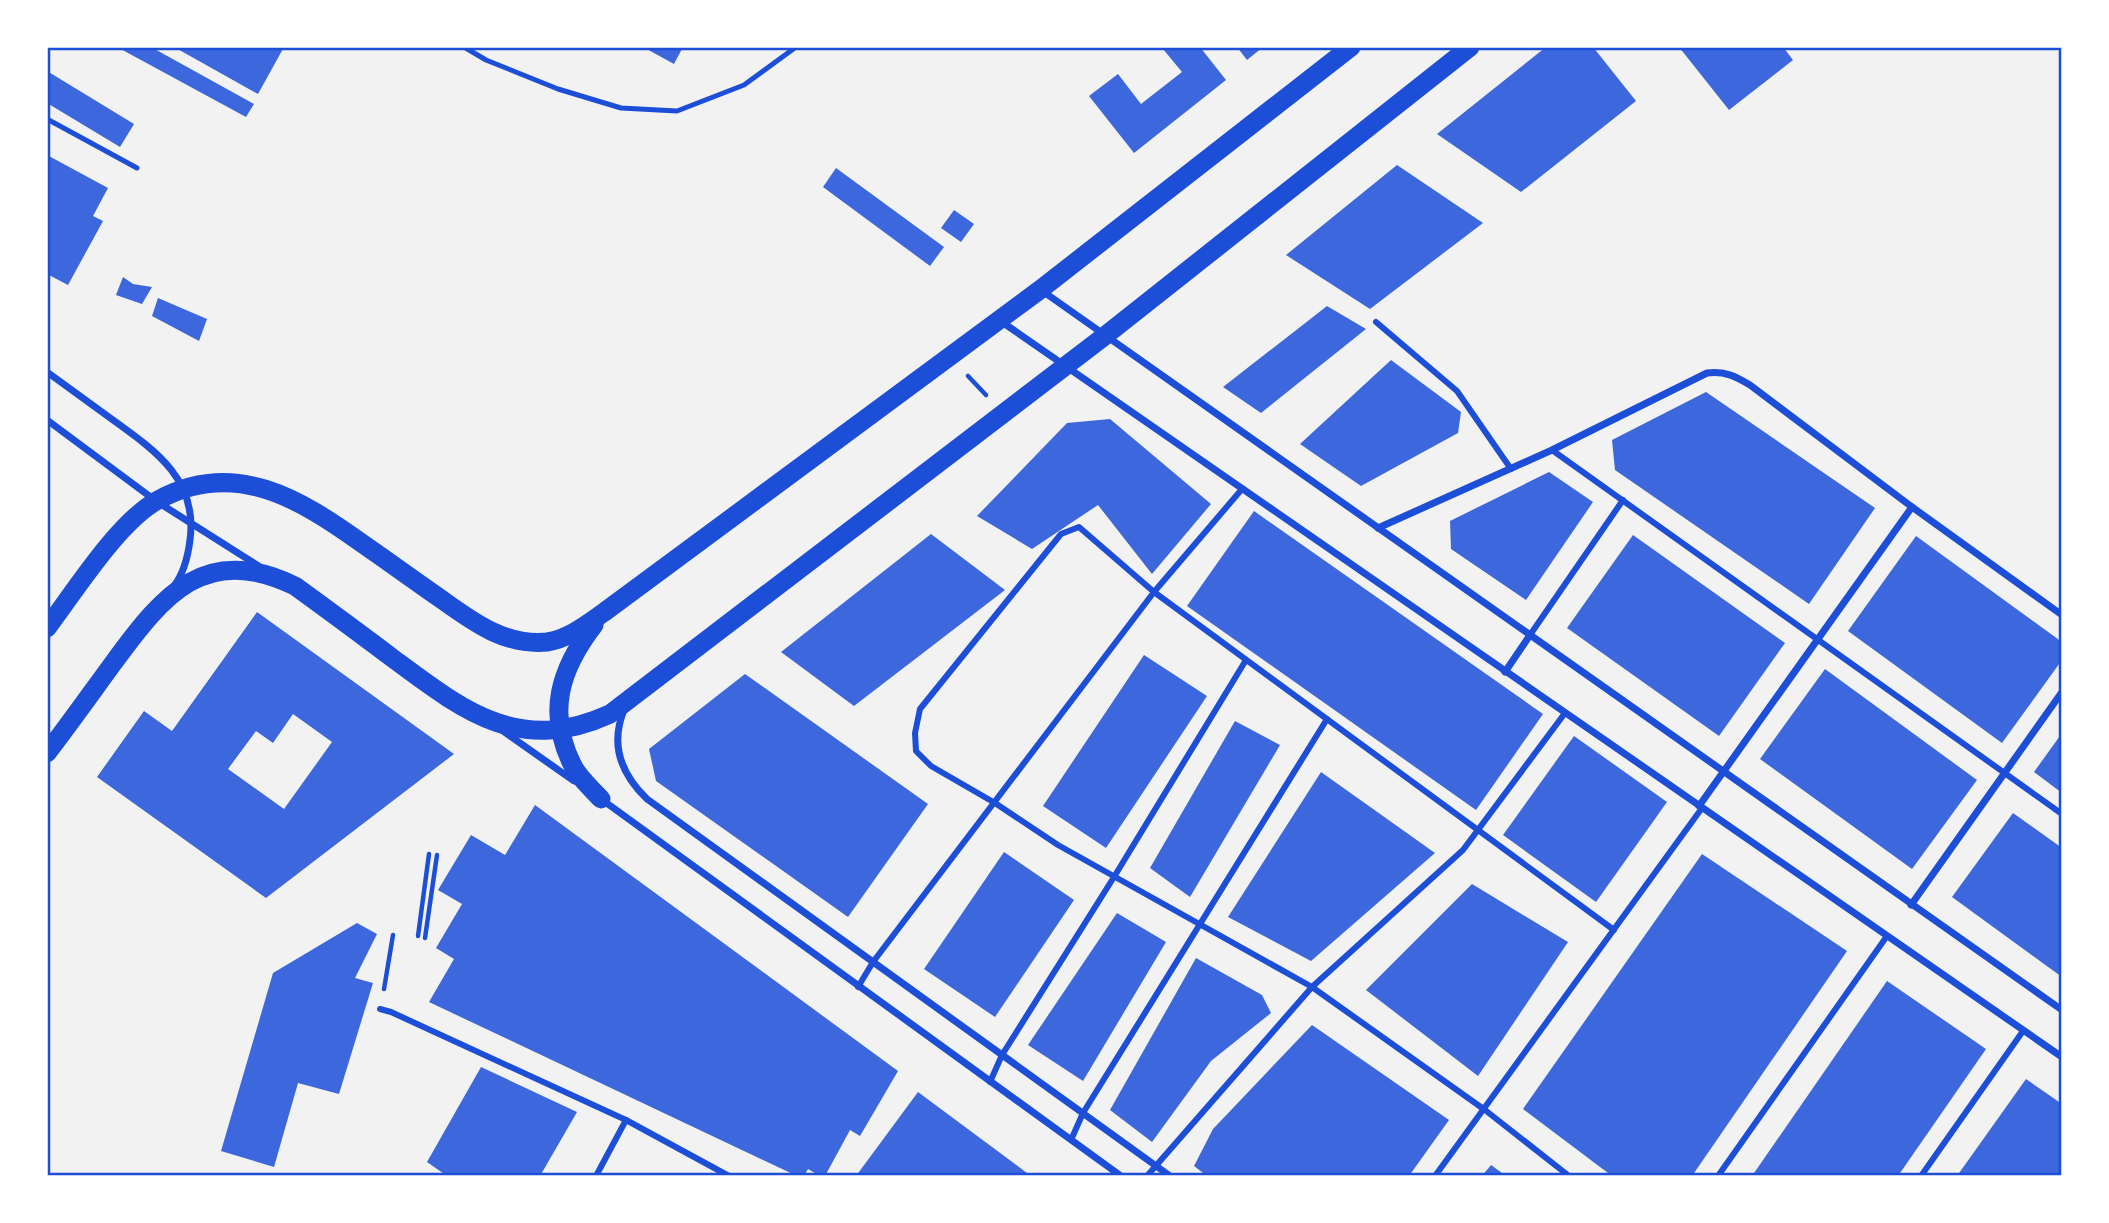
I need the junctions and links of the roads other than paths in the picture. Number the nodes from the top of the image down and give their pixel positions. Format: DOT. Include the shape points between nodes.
graph roads {
  1 [pos="464,47"];
  2 [pos="796,47"];
  3 [pos="1351,47"];
  4 [pos="1470,47"];
  5 [pos="47,119"];
  6 [pos="137,168"];
  7 [pos="1041,289"];
  8 [pos="998,319"];
  9 [pos="1376,322"];
  10 [pos="1106,335"];
  11 [pos="1065,366"];
  12 [pos="47,372"];
  13 [pos="47,420"];
  14 [pos="1552,450"];
  15 [pos="1511,469"];
  16 [pos="184,489"];
  17 [pos="1242,489"];
  18 [pos="1623,500"];
  19 [pos="156,501"];
  20 [pos="1912,507"];
  21 [pos="192,523"];
  22 [pos="1378,528"];
  23 [pos="274,576"];
  24 [pos="1154,592"];
  25 [pos="159,606"];
  26 [pos="603,613"];
  27 [pos="2062,615"];
  28 [pos="47,628"];
  29 [pos="1530,635"];
  30 [pos="1818,639"];
  31 [pos="1246,660"];
  32 [pos="1505,672"];
  33 [pos="2062,692"];
  34 [pos="627,703"];
  35 [pos="1565,713"];
  36 [pos="1327,719"];
  37 [pos="488,721"];
  38 [pos="561,729"];
  39 [pos="47,753"];
  40 [pos="1723,771"];
  41 [pos="2005,772"];
  42 [pos="601,799"];
  43 [pos="995,803"];
  44 [pos="1700,807"];
  45 [pos="2062,814"];
  46 [pos="1478,831"];
  47 [pos="1114,877"];
  48 [pos="1911,905"];
  49 [pos="1201,926"];
  50 [pos="1614,930"];
  51 [pos="1887,936"];
  52 [pos="873,962"];
  53 [pos="858,987"];
  54 [pos="1312,987"];
  55 [pos="380,1009"];
  56 [pos="2062,1010"];
  57 [pos="2023,1031"];
  58 [pos="1002,1055"];
  59 [pos="2062,1057"];
  60 [pos="990,1082"];
  61 [pos="1485,1110"];
  62 [pos="1083,1113"];
  63 [pos="626,1120"];
  64 [pos="1071,1140"];
  65 [pos="1156,1165"];
  66 [pos="596,1176"];
  67 [pos="729,1176"];
  68 [pos="1121,1176"];
  69 [pos="1147,1176"];
  70 [pos="1171,1176"];
  71 [pos="1435,1176"];
  72 [pos="1569,1176"];
  73 [pos="1718,1176"];
  74 [pos="1921,1176"];
  1 -- 2 [label="lane" via="558,89 621,108 677,111 744,85"];
  3 -- 7 [label="highway"];
  4 -- 10 [label="highway"];
  5 -- 6 [label="lane"];
  7 -- 8 [label="highway"];
  7 -- 10 [label="street"];
  8 -- 11 [label="street"];
  8 -- 26 [label="highway"];
  9 -- 15 [label="street" via="1457,391"];
  10 -- 11 [label="highway"];
  10 -- 22 [label="street"];
  11 -- 17 [label="street"];
  11 -- 34 [label="highway"];
  12 -- 16 [label="street" via="152,448"];
  13 -- 19 [label="street"];
  14 -- 15 [label="street"];
  14 -- 18 [label="street"];
  14 -- 20 [label="street" via="1707,373 1728,373"];
  15 -- 22 [label="street"];
  16 -- 19 [label="highway"];
  16 -- 21 [label="street"];
  16 -- 26 [label="highway" via="239,482 294,500 471,621 499,635 549,642"];
  17 -- 24 [label="street"];
  17 -- 32 [label="street"];
  18 -- 29 [label="street"];
  18 -- 30 [label="street"];
  19 -- 21 [label="street"];
  19 -- 28 [label="highway" via="103,553"];
  20 -- 27 [label="street"];
  20 -- 30 [label="street"];
  21 -- 23 [label="street"];
  21 -- 25 [label="street" via="189,555"];
  22 -- 29 [label="street"];
  23 -- 25 [label="highway" via="239,569 220,571 187,583"];
  23 -- 37 [label="highway" via="295,586 440,694"];
  24 -- 31 [label="street"];
  24 -- 43 [label="street"];
  24 -- 43 [label="street" via="1079,527 1061,534 920,709 916,751 931,766"];
  25 -- 39 [label="highway"];
  26 -- 38 [label="highway" via="576,648 565,672 559,699"];
  29 -- 32 [label="street"];
  29 -- 40 [label="street"];
  30 -- 40 [label="street"];
  30 -- 41 [label="street"];
  31 -- 36 [label="street"];
  31 -- 47 [label="street"];
  32 -- 35 [label="street"];
  33 -- 41 [label="street"];
  34 -- 38 [label="highway" via="592,722"];
  34 -- 52 [label="street" via="617,737 619,755 624,771 646,799"];
  35 -- 44 [label="street"];
  35 -- 46 [label="street"];
  36 -- 46 [label="street"];
  36 -- 49 [label="street"];
  37 -- 38 [label="highway" via="531,730"];
  37 -- 42 [label="street"];
  38 -- 42 [label="highway" via="573,767"];
  40 -- 44 [label="street"];
  40 -- 48 [label="street"];
  41 -- 45 [label="street"];
  41 -- 48 [label="street"];
  42 -- 53 [label="street"];
  43 -- 47 [label="street"];
  43 -- 52 [label="street"];
  44 -- 50 [label="street"];
  44 -- 51 [label="street"];
  46 -- 50 [label="street"];
  46 -- 54 [label="street" via="1464,850"];
  47 -- 49 [label="street"];
  47 -- 58 [label="street"];
  48 -- 56 [label="street"];
  49 -- 54 [label="street"];
  49 -- 62 [label="street"];
  50 -- 61 [label="street"];
  51 -- 57 [label="street"];
  51 -- 73 [label="street"];
  52 -- 53 [label="street"];
  52 -- 58 [label="street"];
  53 -- 60 [label="street"];
  54 -- 61 [label="street"];
  54 -- 65 [label="street"];
  55 -- 63 [label="street"];
  57 -- 59 [label="street"];
  57 -- 74 [label="street"];
  58 -- 60 [label="street"];
  58 -- 62 [label="street"];
  60 -- 64 [label="street"];
  61 -- 71 [label="street"];
  61 -- 72 [label="street"];
  62 -- 64 [label="street"];
  62 -- 65 [label="street"];
  63 -- 66 [label="street"];
  63 -- 67 [label="street"];
  64 -- 68 [label="street"];
  65 -- 69 [label="street"];
  65 -- 70 [label="street"];
}
